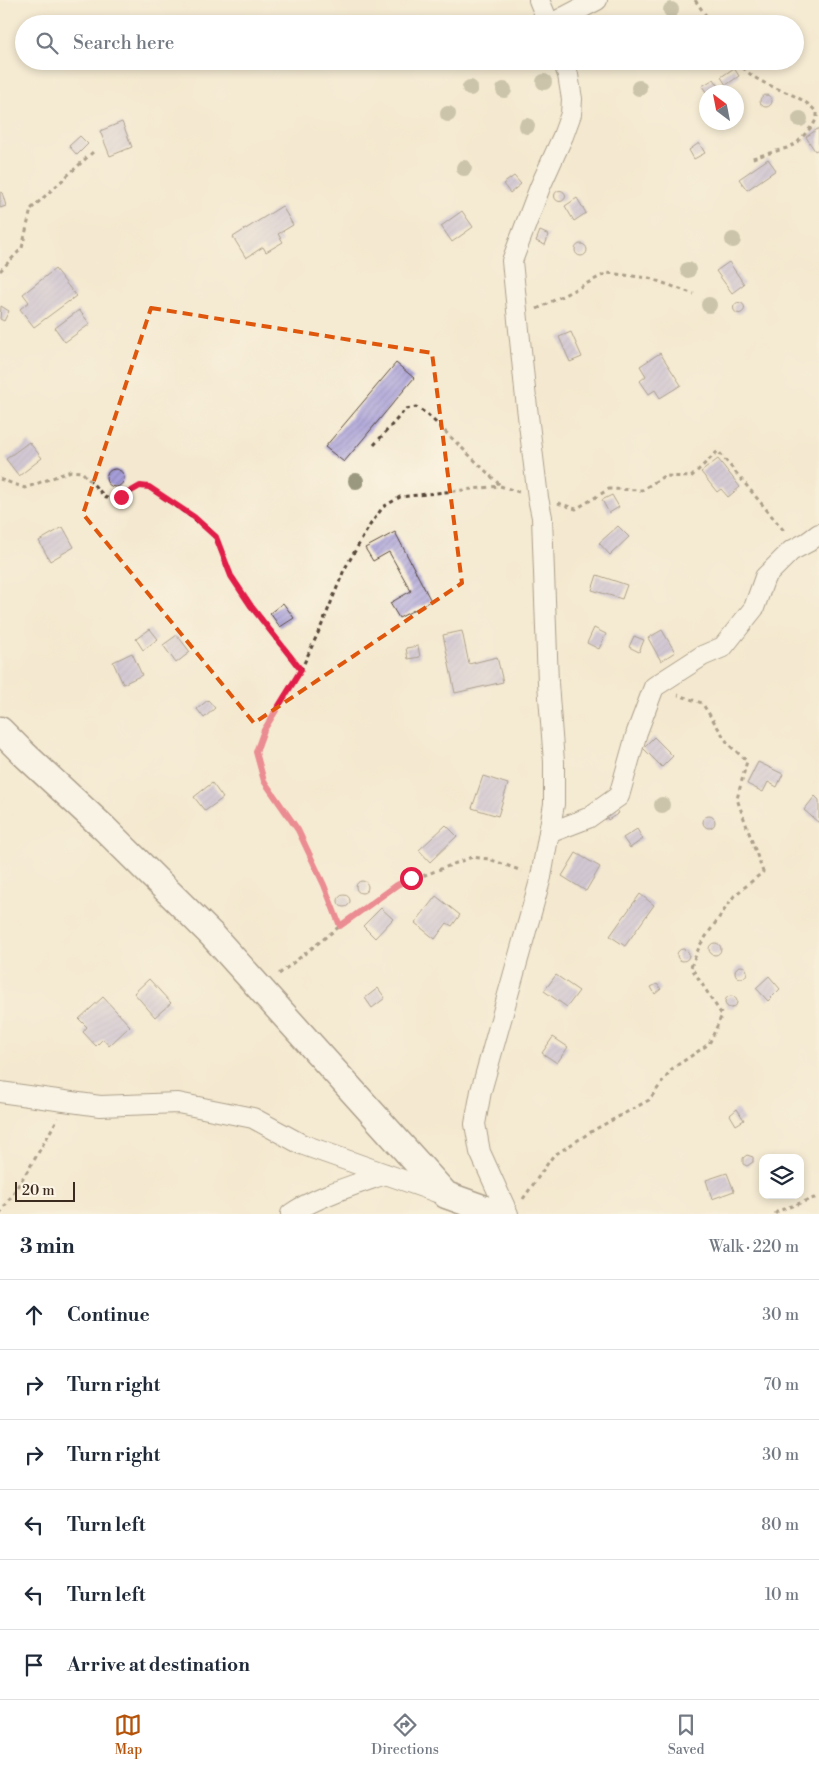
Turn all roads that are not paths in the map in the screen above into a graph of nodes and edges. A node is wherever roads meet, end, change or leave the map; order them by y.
1 (539, 0) edge
2 (597, 0) edge
3 (546, 15) edge
4 (568, 15) edge
5 (566, 70) edge
6 (814, 538) edge
7 (0, 730) edge
8 (549, 833) junction
9 (0, 1092) edge
10 (385, 1174) junction
11 (446, 1195) junction
12 (291, 1214) edge
13 (499, 1214) edge
14 (508, 1214) edge

1 - 3 street
2 - 4 street
5 - 8 street
6 - 8 street
7 - 11 street
8 - 14 street
9 - 10 street
10 - 11 street
10 - 12 street
11 - 13 street

